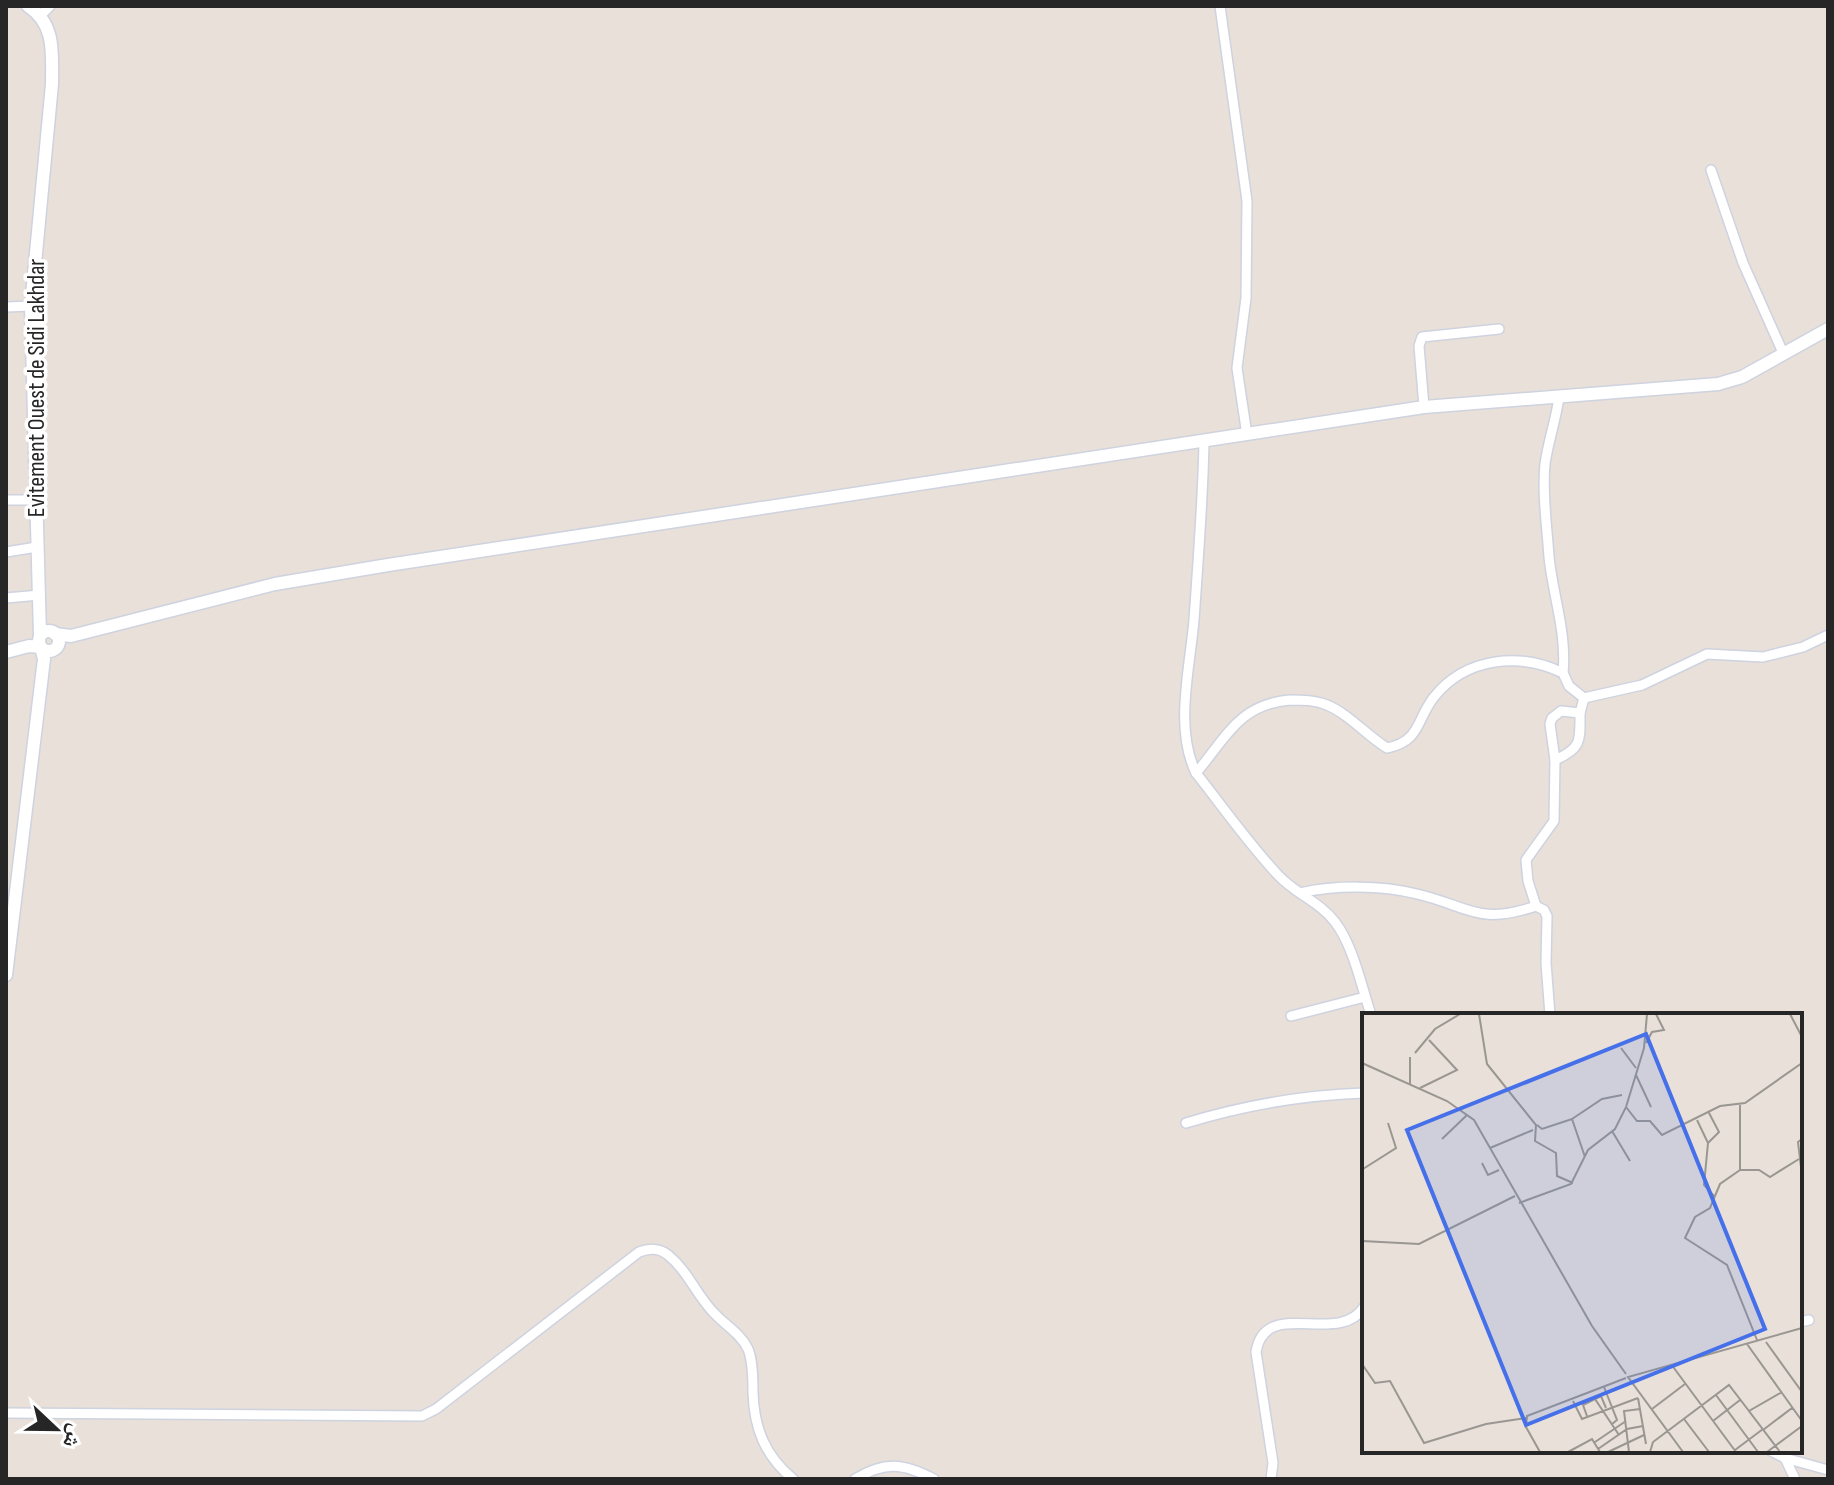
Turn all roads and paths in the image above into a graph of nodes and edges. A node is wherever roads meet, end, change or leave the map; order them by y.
1 (28, 6) edge
2 (50, 6) edge
3 (1220, 6) edge
4 (40, 16) junction
5 (1711, 170) dead end
6 (31, 306) junction
7 (6, 307) edge
8 (1499, 329) dead end
9 (1828, 329) edge
10 (1784, 355) junction
11 (1559, 397) junction
12 (1424, 407) junction
13 (1247, 435) junction
14 (1204, 441) junction
15 (6, 500) edge
16 (36, 500) junction
17 (37, 547) junction
18 (6, 552) edge
19 (40, 595) junction
20 (6, 598) edge
21 (1828, 635) edge
22 (48, 640) junction
23 (6, 652) edge
24 (1563, 673) junction
25 (1584, 698) junction
26 (1580, 713) junction
27 (1555, 760) junction
28 (1196, 773) junction
29 (1300, 893) junction
30 (10, 905) edge
31 (1536, 906) junction
32 (6, 975) edge
33 (1365, 997) junction
34 (1370, 1013) edge
35 (1550, 1013) edge
36 (1291, 1016) dead end
37 (1362, 1093) edge
38 (1186, 1123) dead end
39 (1362, 1310) edge
40 (6, 1413) edge
41 (1775, 1453) edge
42 (1785, 1458) junction
43 (1828, 1470) edge
44 (793, 1479) edge
45 (855, 1479) edge
46 (934, 1479) edge
47 (1271, 1479) edge
48 (1795, 1479) edge

1 - 4 main road
2 - 4 street
3 - 13 street
4 - 6 main road, Evitement Ouest de Sidi Lakhdar
5 - 10 street
6 - 7 street
6 - 16 main road, Evitement Ouest de Sidi Lakhdar
8 - 12 street
9 - 10 main road
10 - 11 main road
11 - 12 main road
11 - 24 street
12 - 13 main road
13 - 14 main road
14 - 22 main road
14 - 28 street
15 - 16 street
16 - 17 main road, Evitement Ouest de Sidi Lakhdar
17 - 18 street
17 - 19 main road, Evitement Ouest de Sidi Lakhdar
19 - 20 street
19 - 22 main road, Evitement Ouest de Sidi Lakhdar
21 - 25 street
22 - 23 main road
22 - 30 main road, Evitement Ouest de Sidi Lakhdar
24 - 25 street
24 - 28 street
25 - 26 street
26 - 27 street
26 - 27 street
27 - 31 street
28 - 29 street
29 - 31 street
29 - 33 street
30 - 32 main road, Evitement Ouest de Sidi Lakhdar
31 - 35 street
33 - 34 street
33 - 36 street
37 - 38 street
39 - 47 street
40 - 44 street
41 - 42 street
42 - 43 street
42 - 48 street
45 - 46 street

